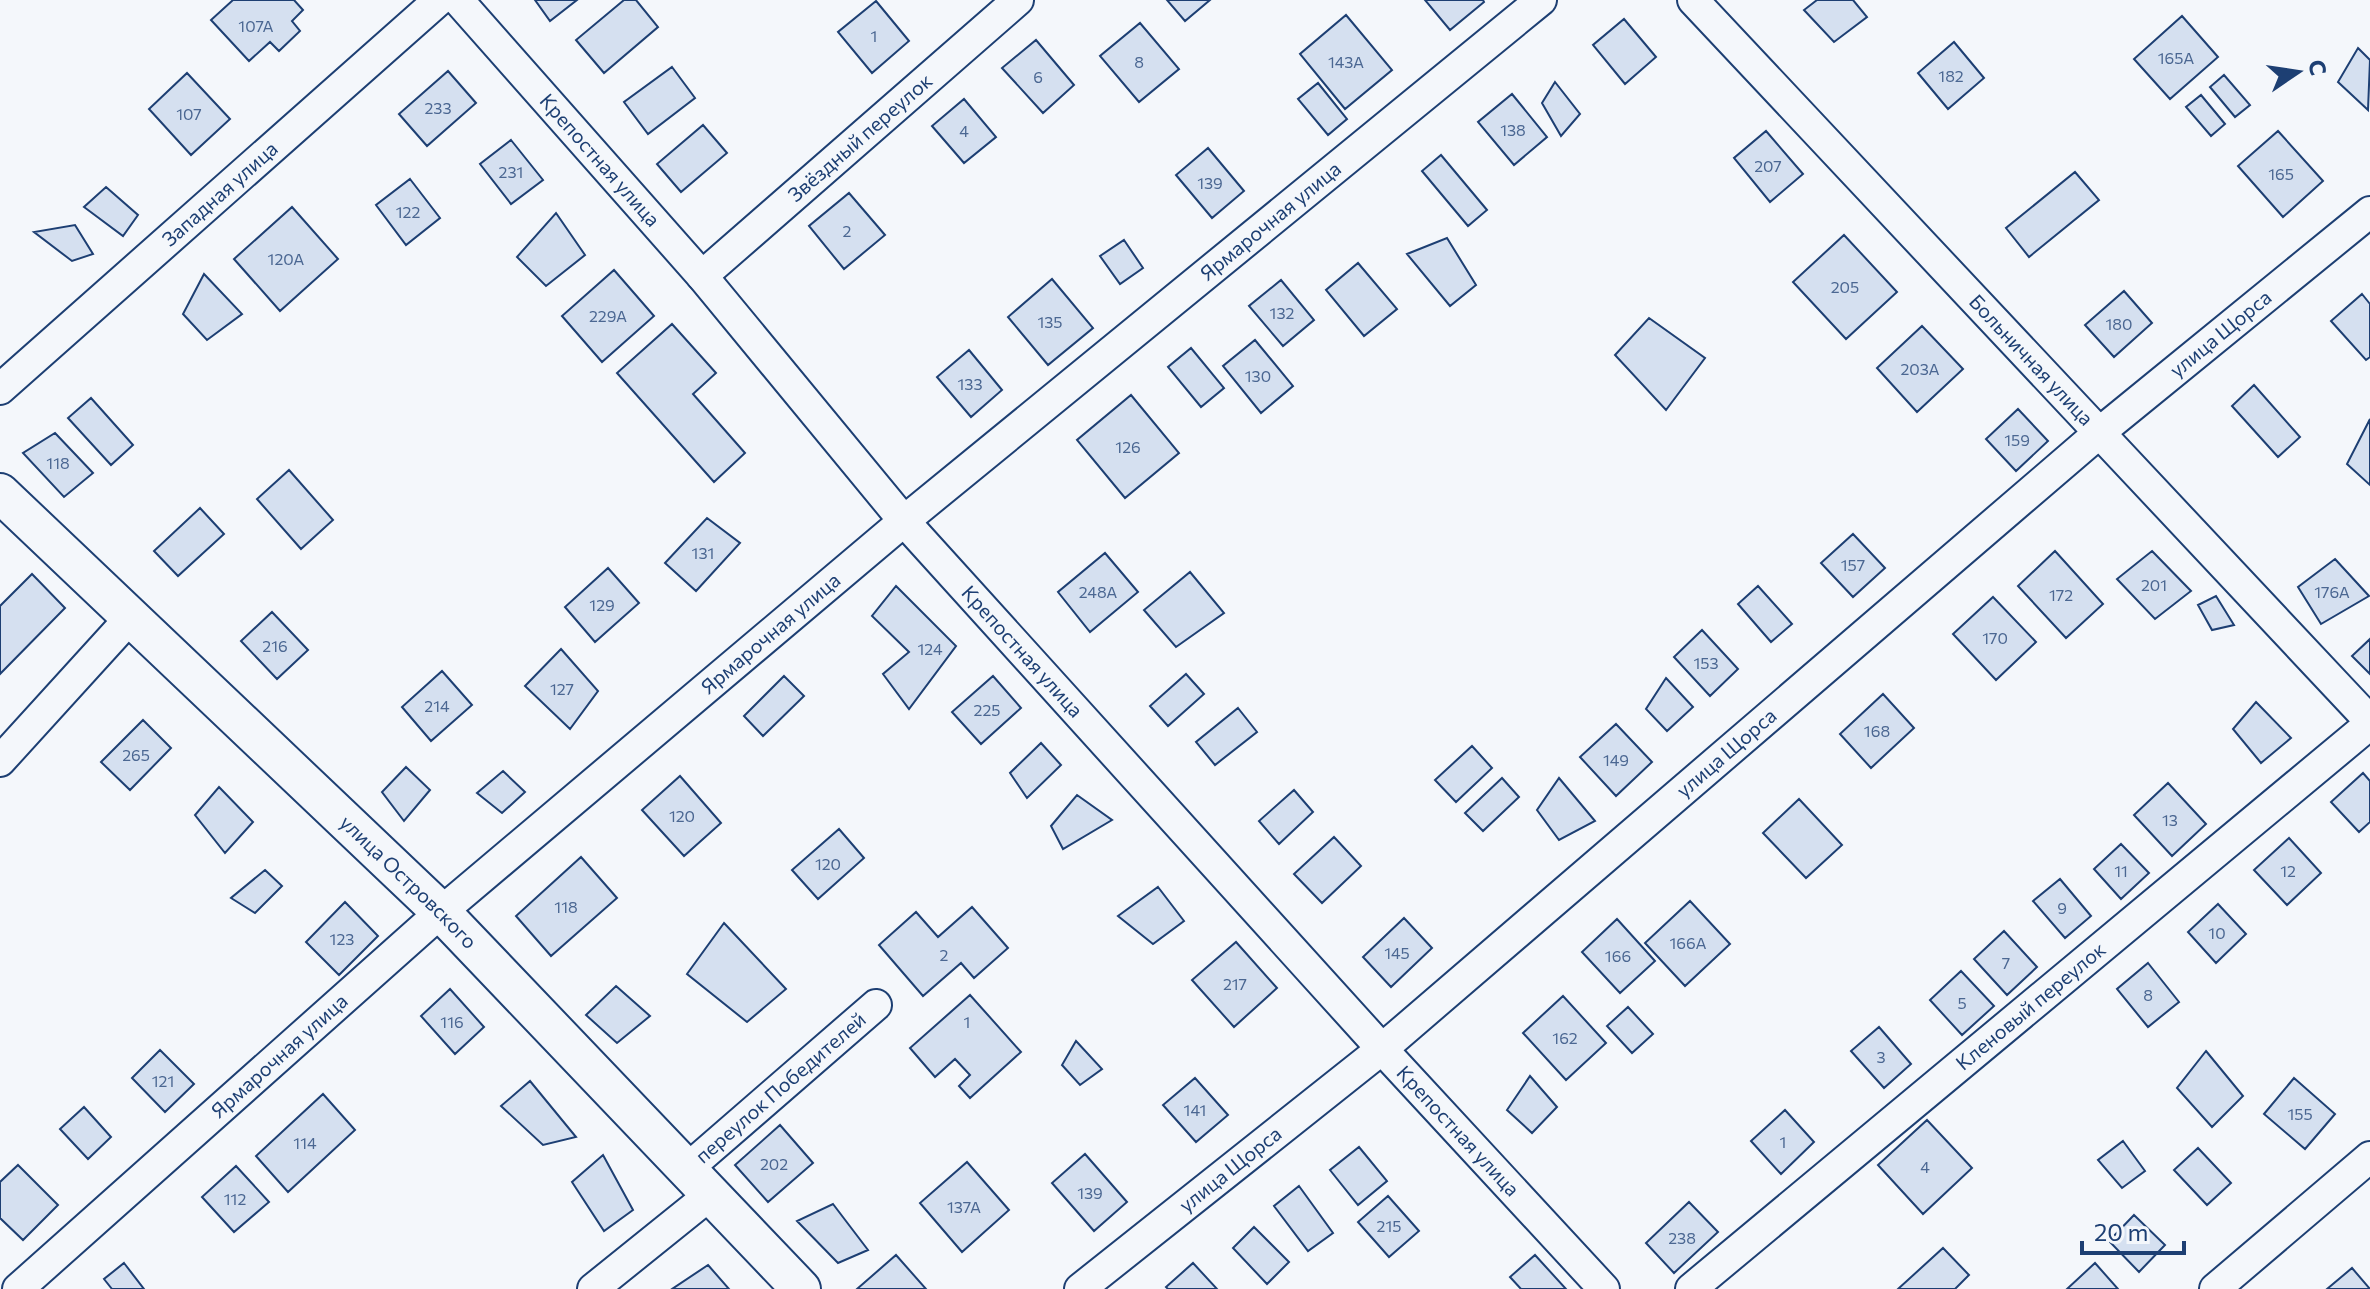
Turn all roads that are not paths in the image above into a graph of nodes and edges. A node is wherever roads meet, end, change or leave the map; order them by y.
1 (439, 0) edge
2 (458, 0) edge
3 (1018, 0) edge
4 (1541, 0) edge
5 (1693, 0) edge
6 (2370, 212) edge
7 (702, 276) junction
8 (0, 389) edge
9 (2099, 433) junction
10 (0, 493) edge
11 (904, 521) junction
12 (131, 617) junction
13 (2370, 723) edge
14 (0, 761) edge
15 (441, 912) junction
16 (876, 1005) dead end
17 (1382, 1049) junction
18 (2370, 1157) edge
19 (699, 1181) junction
20 (18, 1289) edge
21 (593, 1289) edge
22 (801, 1289) edge
23 (1080, 1289) edge
24 (1604, 1289) edge
25 (1691, 1289) edge
26 (2215, 1289) edge

1 - 8 street, Западная улица
2 - 7 street, Крепостная улица
3 - 7 street, Звёздный переулок
4 - 11 street, Ярмарочная улица
5 - 9 street, Больничная улица
6 - 9 street, улица Щорса
7 - 11 street, Крепостная улица
9 - 13 street, Больничная улица
9 - 17 street, улица Щорса
10 - 12 street, улица Островского
11 - 15 street, Ярмарочная улица
11 - 17 street, Крепостная улица
12 - 14 street
12 - 15 street, улица Островского
13 - 25 street, Кленовый переулок
15 - 19 street, улица Островского
15 - 20 street, Ярмарочная улица
16 - 19 street, переулок Победителей
17 - 23 street, улица Щорса
17 - 24 street, Крепостная улица
18 - 26 street
19 - 21 street, переулок Победителей
19 - 22 street, улица Островского

